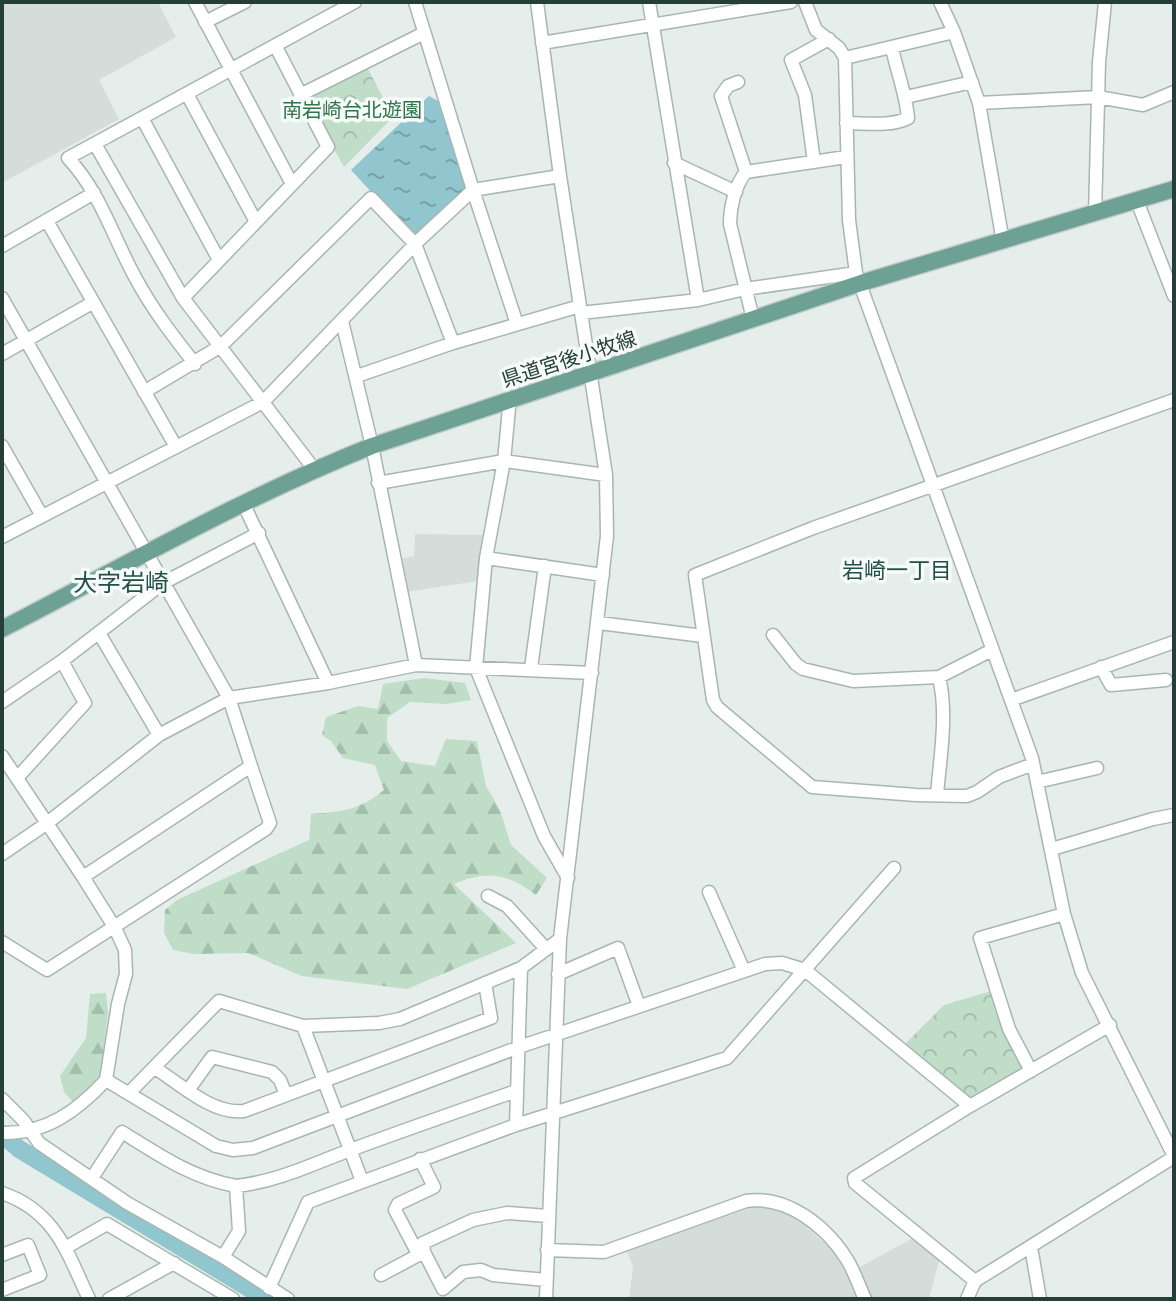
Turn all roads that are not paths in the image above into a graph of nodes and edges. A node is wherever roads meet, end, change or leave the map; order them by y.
1 (195, 2) edge
2 (245, 2) edge
3 (355, 2) edge
4 (415, 2) edge
5 (537, 2) edge
6 (649, 2) edge
7 (791, 2) edge
8 (805, 2) edge
9 (940, 2) edge
10 (1105, 2) edge
11 (205, 22) junction
12 (652, 26) junction
13 (954, 32) junction
14 (424, 33) junction
15 (829, 39) junction
16 (542, 43) junction
17 (276, 47) junction
18 (892, 48) junction
19 (845, 58) junction
20 (232, 70) junction
21 (738, 82) dead end
22 (972, 82) junction
23 (1174, 92) edge
24 (187, 94) junction
25 (300, 95) junction
26 (906, 97) junction
27 (1098, 97) junction
28 (979, 103) junction
29 (142, 118) junction
30 (846, 123) junction
31 (95, 144) junction
32 (846, 157) junction
33 (814, 162) junction
34 (674, 163) junction
35 (746, 172) junction
36 (560, 176) junction
37 (292, 184) junction
38 (1174, 189) edge
39 (473, 190) junction
40 (736, 192) junction
41 (94, 193) junction
42 (1137, 201) junction
43 (1095, 214) junction
44 (47, 221) junction
45 (256, 222) junction
46 (1003, 242) junction
47 (415, 244) junction
48 (2, 246) edge
49 (219, 260) junction
50 (859, 278) junction
51 (745, 289) junction
52 (1174, 296) edge
53 (2, 298) edge
54 (183, 298) junction
55 (698, 300) junction
56 (92, 303) junction
57 (581, 310) junction
58 (753, 319) junction
59 (342, 321) junction
60 (517, 324) junction
61 (26, 340) junction
62 (453, 343) junction
63 (221, 346) junction
64 (2, 354) edge
65 (195, 364) junction
66 (590, 374) junction
67 (357, 376) junction
68 (144, 392) junction
69 (510, 398) junction
70 (1174, 400) edge
71 (263, 402) junction
72 (175, 445) junction
73 (2, 446) edge
74 (372, 446) junction
75 (504, 461) junction
76 (314, 469) junction
77 (606, 475) junction
78 (108, 483) junction
79 (378, 483) junction
80 (933, 487) junction
81 (244, 505) junction
82 (42, 516) junction
83 (259, 533) junction
84 (2, 537) edge
85 (146, 552) junction
86 (486, 558) junction
87 (545, 566) junction
88 (603, 575) junction
89 (163, 583) junction
90 (599, 623) junction
91 (2, 629) edge
92 (99, 633) junction
93 (773, 635) dead end
94 (703, 636) junction
95 (1174, 642) edge
96 (992, 650) junction
97 (62, 661) junction
98 (416, 665) junction
99 (1101, 667) junction
100 (476, 668) junction
101 (531, 668) junction
102 (592, 673) junction
103 (939, 677) junction
104 (1166, 680) dead end
105 (328, 683) junction
106 (229, 698) junction
107 (1011, 700) junction
108 (2, 702) edge
109 (159, 735) junction
110 (2, 756) edge
111 (1033, 764) junction
112 (251, 766) junction
113 (1097, 768) dead end
114 (17, 778) junction
115 (1037, 782) junction
116 (937, 795) junction
117 (1174, 815) edge
118 (46, 824) junction
119 (1052, 849) junction
120 (2, 854) edge
121 (894, 868) dead end
122 (83, 877) junction
123 (568, 878) junction
124 (709, 892) dead end
125 (488, 896) dead end
126 (1064, 914) junction
127 (115, 928) junction
128 (560, 939) junction
129 (2, 942) edge
130 (546, 949) junction
131 (521, 968) junction
132 (805, 970) junction
133 (744, 971) junction
134 (558, 974) junction
135 (485, 983) junction
136 (639, 1006) junction
137 (1110, 1025) junction
138 (303, 1026) junction
139 (556, 1035) junction
140 (519, 1047) junction
141 (155, 1068) junction
142 (1031, 1071) junction
143 (106, 1080) junction
144 (325, 1081) junction
145 (189, 1089) junction
146 (516, 1091) junction
147 (130, 1092) junction
148 (286, 1095) junction
149 (2, 1099) edge
150 (970, 1106) junction
151 (553, 1112) junction
152 (338, 1117) junction
153 (516, 1125) junction
154 (31, 1132) junction
155 (9, 1133) edge
156 (350, 1150) junction
157 (1174, 1156) edge
158 (420, 1159) junction
159 (92, 1178) junction
160 (362, 1181) junction
161 (236, 1186) junction
162 (2, 1193) edge
163 (548, 1216) junction
164 (1031, 1247) junction
165 (65, 1248) junction
166 (547, 1250) junction
167 (424, 1252) junction
168 (2, 1255) edge
169 (223, 1257) junction
170 (174, 1263) junction
171 (381, 1275) dead end
172 (546, 1280) junction
173 (975, 1281) junction
174 (269, 1288) junction
175 (2, 1291) edge
176 (5, 1299) edge
177 (89, 1299) edge
178 (109, 1299) edge
179 (233, 1299) edge
180 (288, 1299) edge
181 (546, 1299) edge
182 (865, 1299) edge
183 (967, 1299) edge
184 (1040, 1299) edge

1 - 11 street
2 - 11 street
3 - 17 street
4 - 14 street
5 - 16 street
6 - 12 street
7 - 12 street
8 - 15 street
9 - 13 street
10 - 27 street
11 - 20 street
12 - 16 street
12 - 34 street
13 - 18 street
13 - 22 street
14 - 25 street
14 - 39 street
15 - 19 street
15 - 33 street
16 - 36 street
17 - 20 street
17 - 25 street
18 - 19 street
18 - 26 street
19 - 30 street
20 - 24 street
20 - 37 street
21 - 35 street
22 - 26 street
22 - 28 street
23 - 27 street
24 - 29 street
24 - 45 street
25 - 37 street
26 - 30 street
27 - 28 street
27 - 43 street
28 - 46 street
29 - 31 street
29 - 49 street
30 - 32 street
31 - 41 street
31 - 54 street
32 - 33 street
32 - 50 street
33 - 35 street
34 - 40 street
34 - 55 street
35 - 40 street
36 - 39 street
36 - 57 street
37 - 45 street
38 - 42 main road, 県道宮後小牧線
39 - 47 street
39 - 60 street
40 - 51 street
41 - 44 street
41 - 65 street
42 - 43 main road, 県道宮後小牧線
42 - 52 street
43 - 46 main road, 県道宮後小牧線
44 - 48 street
44 - 56 street
45 - 49 street
46 - 50 main road, 県道宮後小牧線
47 - 59 street
47 - 62 street
47 - 63 street
49 - 54 street
50 - 51 street
50 - 58 main road, 県道宮後小牧線
50 - 80 street
51 - 55 street
51 - 58 street
53 - 61 street
54 - 63 street
55 - 57 street
56 - 61 street
56 - 68 street
57 - 60 street
57 - 66 street
58 - 66 main road, 県道宮後小牧線
59 - 67 street
59 - 71 street
60 - 62 street
61 - 64 street
61 - 78 street
62 - 67 street
63 - 65 street
63 - 71 street
65 - 68 street
66 - 69 main road, 県道宮後小牧線
66 - 77 street
67 - 74 street
68 - 72 street
69 - 74 main road, 県道宮後小牧線
69 - 75 street
70 - 80 street
71 - 72 street
71 - 76 street
72 - 78 street
73 - 82 street
74 - 76 main road, 県道宮後小牧線
74 - 79 street
75 - 77 street
75 - 79 street
75 - 86 street
76 - 81 main road, 県道宮後小牧線
77 - 88 street
78 - 82 street
78 - 85 street
79 - 98 street
80 - 94 street
80 - 96 street
81 - 83 street
81 - 85 main road, 県道宮後小牧線
82 - 84 street
83 - 89 street
83 - 105 street
85 - 89 street
85 - 91 main road, 県道宮後小牧線
86 - 87 street
86 - 100 street
87 - 88 street
87 - 101 street
88 - 90 street
89 - 92 street
89 - 106 street
90 - 94 street
90 - 102 street
92 - 97 street
92 - 109 street
93 - 103 street
94 - 116 street
95 - 99 street
96 - 103 street
96 - 107 street
97 - 108 street
97 - 114 street
98 - 100 street
98 - 105 street
99 - 104 street
99 - 107 street
100 - 101 street
100 - 123 street
101 - 102 street
102 - 123 street
103 - 116 street
105 - 106 street
106 - 109 street
106 - 112 street
107 - 111 street
109 - 118 street
110 - 114 street
111 - 115 street
111 - 116 street
112 - 122 street
112 - 127 street
113 - 115 street
114 - 118 street
115 - 119 street
117 - 119 street
118 - 120 street
118 - 122 street
119 - 126 street
121 - 132 street
122 - 127 street
123 - 128 street
124 - 133 street
125 - 130 street
126 - 137 street
126 - 142 street
127 - 129 street
127 - 143 street
128 - 130 street
128 - 134 street
130 - 131 street
131 - 135 street
131 - 140 street
132 - 133 street
132 - 150 street
132 - 151 street
133 - 136 street
134 - 136 street
134 - 139 street
135 - 138 street
135 - 144 street
136 - 139 street
137 - 142 street
137 - 157 street
138 - 141 street
138 - 144 street
139 - 140 street
139 - 151 street
140 - 146 street
140 - 152 street
141 - 145 street
141 - 147 street
142 - 150 street
143 - 147 street
143 - 154 street
144 - 148 street
144 - 152 street
145 - 148 street
145 - 148 street
146 - 153 street
146 - 156 street
147 - 152 street
149 - 154 street
150 - 173 street
151 - 153 street
151 - 163 street
152 - 156 street
153 - 158 street
154 - 155 street
154 - 159 street
156 - 160 street
156 - 161 street
157 - 164 street
158 - 160 street
158 - 167 street
159 - 161 street
159 - 169 street
160 - 174 street
161 - 169 street
162 - 165 street
163 - 166 street
163 - 167 street
164 - 173 street
164 - 184 street
165 - 170 street
165 - 177 street
166 - 172 street
166 - 182 street
167 - 171 street
167 - 172 street
168 - 175 street
169 - 174 street
170 - 178 street
170 - 179 street
172 - 181 street
173 - 183 street
174 - 180 street
175 - 176 street

